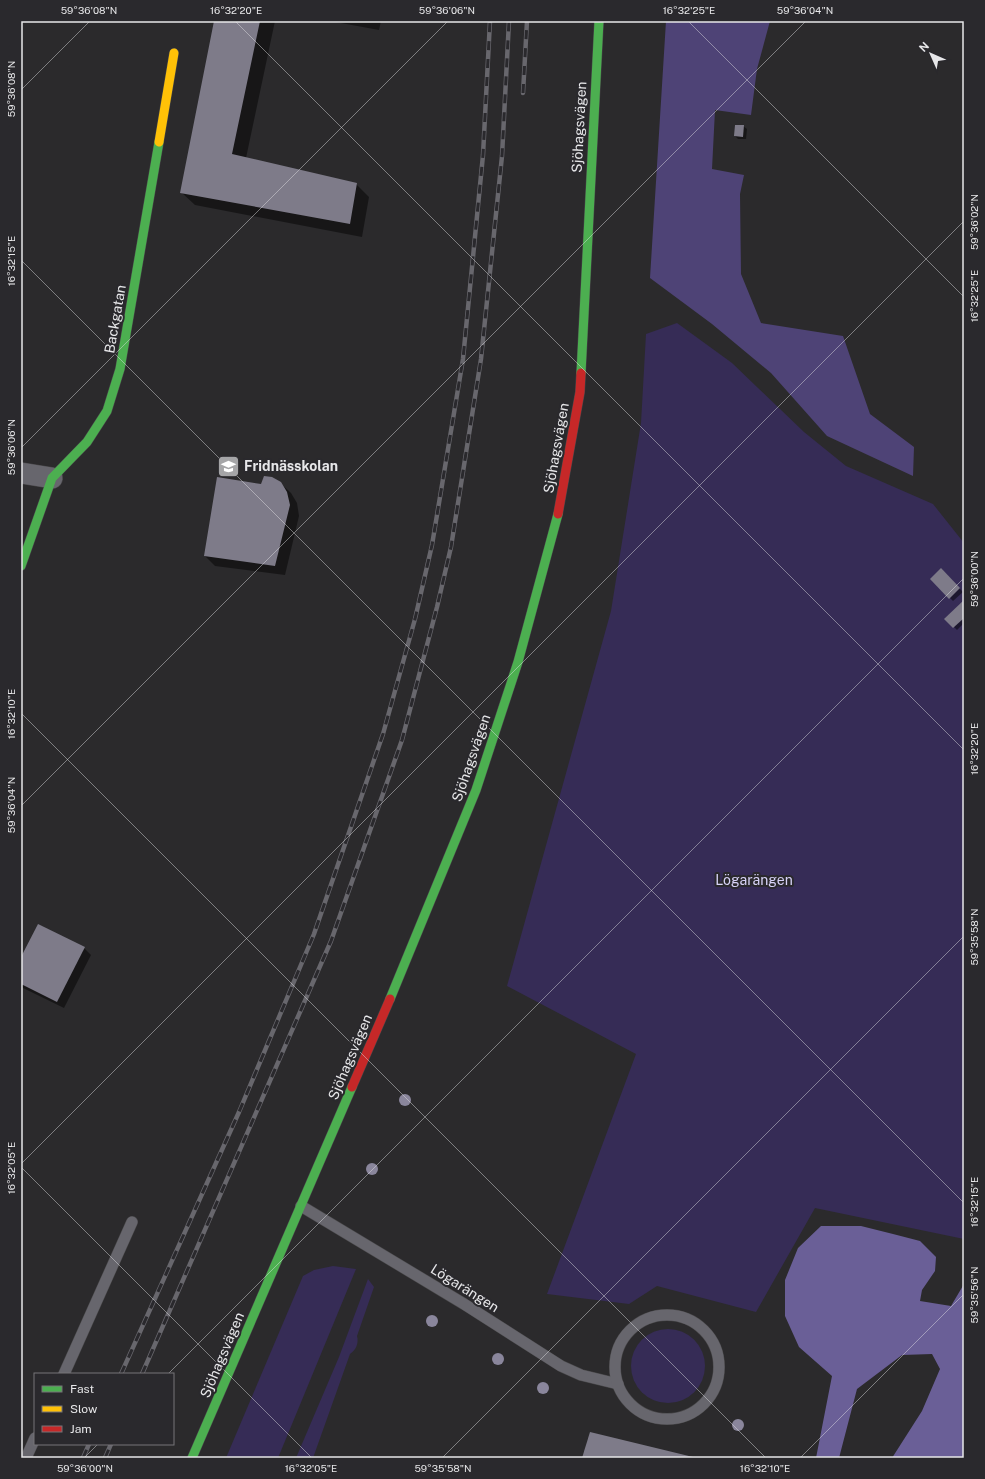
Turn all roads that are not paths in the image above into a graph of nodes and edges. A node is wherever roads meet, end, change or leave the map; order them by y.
1 (599, 21) edge
2 (174, 53) dead end
3 (21, 473) edge
4 (52, 478) junction
5 (21, 566) edge
6 (301, 1206) junction
7 (132, 1222) dead end
8 (64, 1373) edge
9 (618, 1384) junction
10 (34, 1440) edge
11 (26, 1458) edge
12 (192, 1458) edge

1 - 6 main road, Sjöhagsvägen
2 - 4 main road, Backgatan
3 - 4 street
4 - 5 main road, Backgatan
6 - 9 lane, Lögarängen
6 - 12 main road, Sjöhagsvägen
7 - 8 lane
9 - 9 lane
10 - 11 lane

